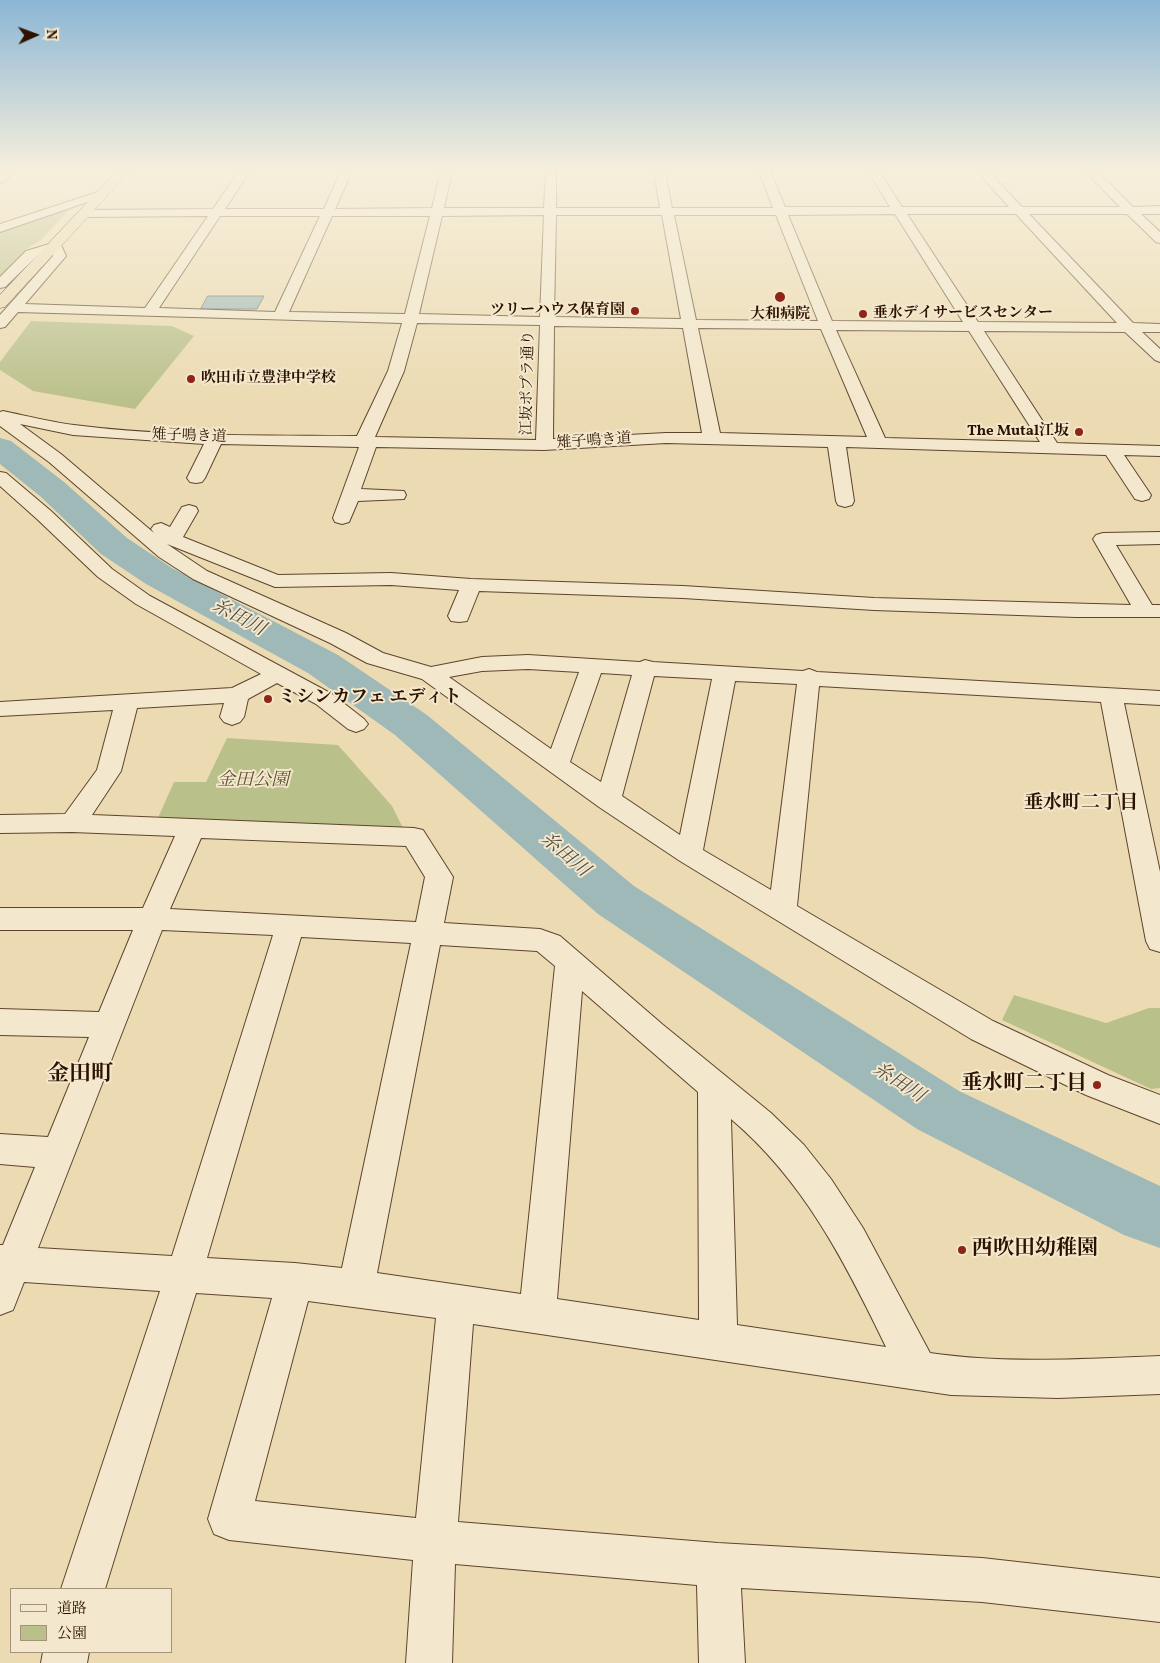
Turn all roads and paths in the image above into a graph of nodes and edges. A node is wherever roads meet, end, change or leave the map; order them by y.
1 (48, 249) edge
2 (53, 249) edge
3 (57, 249) edge
4 (191, 249) edge
5 (311, 249) edge
6 (428, 249) edge
7 (549, 249) edge
8 (674, 249) edge
9 (796, 249) edge
10 (922, 249) edge
11 (1056, 249) edge
12 (0, 284) edge
13 (0, 304) edge
14 (15, 308) junction
15 (148, 312) junction
16 (280, 316) junction
17 (411, 318) junction
18 (546, 321) junction
19 (0, 324) edge
20 (689, 324) junction
21 (827, 326) junction
22 (974, 328) junction
23 (1160, 328) edge
24 (1130, 329) junction
25 (1159, 355) edge
26 (0, 417) edge
27 (215, 438) junction
28 (712, 438) junction
29 (836, 441) junction
30 (366, 442) junction
31 (878, 442) junction
32 (544, 445) junction
33 (1052, 448) junction
34 (1112, 450) junction
35 (1160, 451) edge
36 (55, 458) junction
37 (403, 476) dead end
38 (0, 477) edge
39 (196, 478) dead end
40 (351, 495) junction
41 (1142, 495) dead end
42 (846, 500) dead end
43 (189, 511) dead end
44 (342, 518) dead end
45 (1160, 538) edge
46 (172, 539) junction
47 (471, 585) junction
48 (313, 596) junction
49 (1153, 611) edge
50 (459, 616) dead end
51 (321, 631) junction
52 (593, 665) junction
53 (644, 667) junction
54 (725, 672) junction
55 (277, 674) junction
56 (430, 674) junction
57 (809, 676) junction
58 (1111, 694) junction
59 (237, 695) junction
60 (1160, 698) edge
61 (127, 702) junction
62 (0, 709) edge
63 (232, 717) dead end
64 (356, 724) dead end
65 (557, 765) junction
66 (608, 801) junction
67 (72, 823) junction
68 (0, 824) edge
69 (192, 828) junction
70 (689, 854) junction
71 (1154, 887) edge
72 (783, 910) junction
73 (0, 919) edge
74 (152, 919) junction
75 (290, 924) junction
76 (428, 933) junction
77 (1160, 941) edge
78 (570, 962) junction
79 (0, 1022) edge
80 (110, 1025) junction
81 (714, 1086) junction
82 (1160, 1110) edge
83 (0, 1149) edge
84 (59, 1153) junction
85 (7, 1263) edge
86 (184, 1274) junction
87 (295, 1281) junction
88 (356, 1288) junction
89 (0, 1297) edge
90 (456, 1303) junction
91 (537, 1315) junction
92 (718, 1342) junction
93 (918, 1371) junction
94 (1160, 1375) edge
95 (436, 1541) junction
96 (718, 1565) junction
97 (83, 1588) edge
98 (1160, 1600) edge
99 (429, 1663) edge
100 (722, 1663) edge

1 - 12 street
2 - 13 highway
3 - 14 street
4 - 15 street
5 - 16 street
6 - 17 street
7 - 18 street, 江坂ポプラ通り
8 - 20 street
9 - 21 street
10 - 22 street
11 - 24 street
14 - 15 street
14 - 19 street
15 - 16 street
16 - 17 street
17 - 18 street
17 - 30 street
18 - 20 street
18 - 32 street, 江坂ポプラ通り
20 - 21 street
20 - 28 street
21 - 22 street
21 - 31 street
22 - 24 street
22 - 33 street
23 - 24 street
24 - 25 street
26 - 27 street, 雉子鳴き道
26 - 36 street
27 - 30 street, 雉子鳴き道
27 - 39 street
28 - 29 street, 雉子鳴き道
28 - 32 street, 雉子鳴き道
29 - 31 street, 雉子鳴き道
29 - 42 street
30 - 32 street, 雉子鳴き道
30 - 40 street
31 - 33 street, 雉子鳴き道
33 - 34 street, 雉子鳴き道
34 - 35 street, 雉子鳴き道
34 - 41 street
36 - 46 street
36 - 51 street
37 - 40 street
38 - 55 street
40 - 44 street
43 - 46 street
45 - 49 street
46 - 48 street
47 - 48 street
47 - 49 street
47 - 50 street
48 - 51 street
51 - 56 street
52 - 53 street
52 - 56 street
52 - 65 street
53 - 54 street
53 - 66 street
54 - 57 street
54 - 70 street
55 - 59 street
55 - 64 street
56 - 65 street
57 - 58 street
57 - 72 street
58 - 60 street
58 - 71 street
59 - 61 street
59 - 63 street
61 - 62 street
61 - 67 street
65 - 66 street
66 - 70 street
67 - 68 street
67 - 69 street
69 - 74 street
69 - 76 street
70 - 72 street
71 - 77 street
72 - 82 street
73 - 74 street
74 - 75 street
74 - 80 street
75 - 76 street
75 - 86 street
76 - 78 street
76 - 88 street
78 - 81 street
78 - 91 street
79 - 80 street
80 - 84 street
81 - 92 street
81 - 93 street
83 - 84 street
84 - 85 street
85 - 86 street
85 - 89 street
86 - 87 street
86 - 97 street
87 - 88 street
87 - 95 street
88 - 90 street
90 - 91 street
90 - 95 street
91 - 92 street
92 - 93 street
93 - 94 street
95 - 96 street
95 - 99 street
96 - 98 street
96 - 100 street

